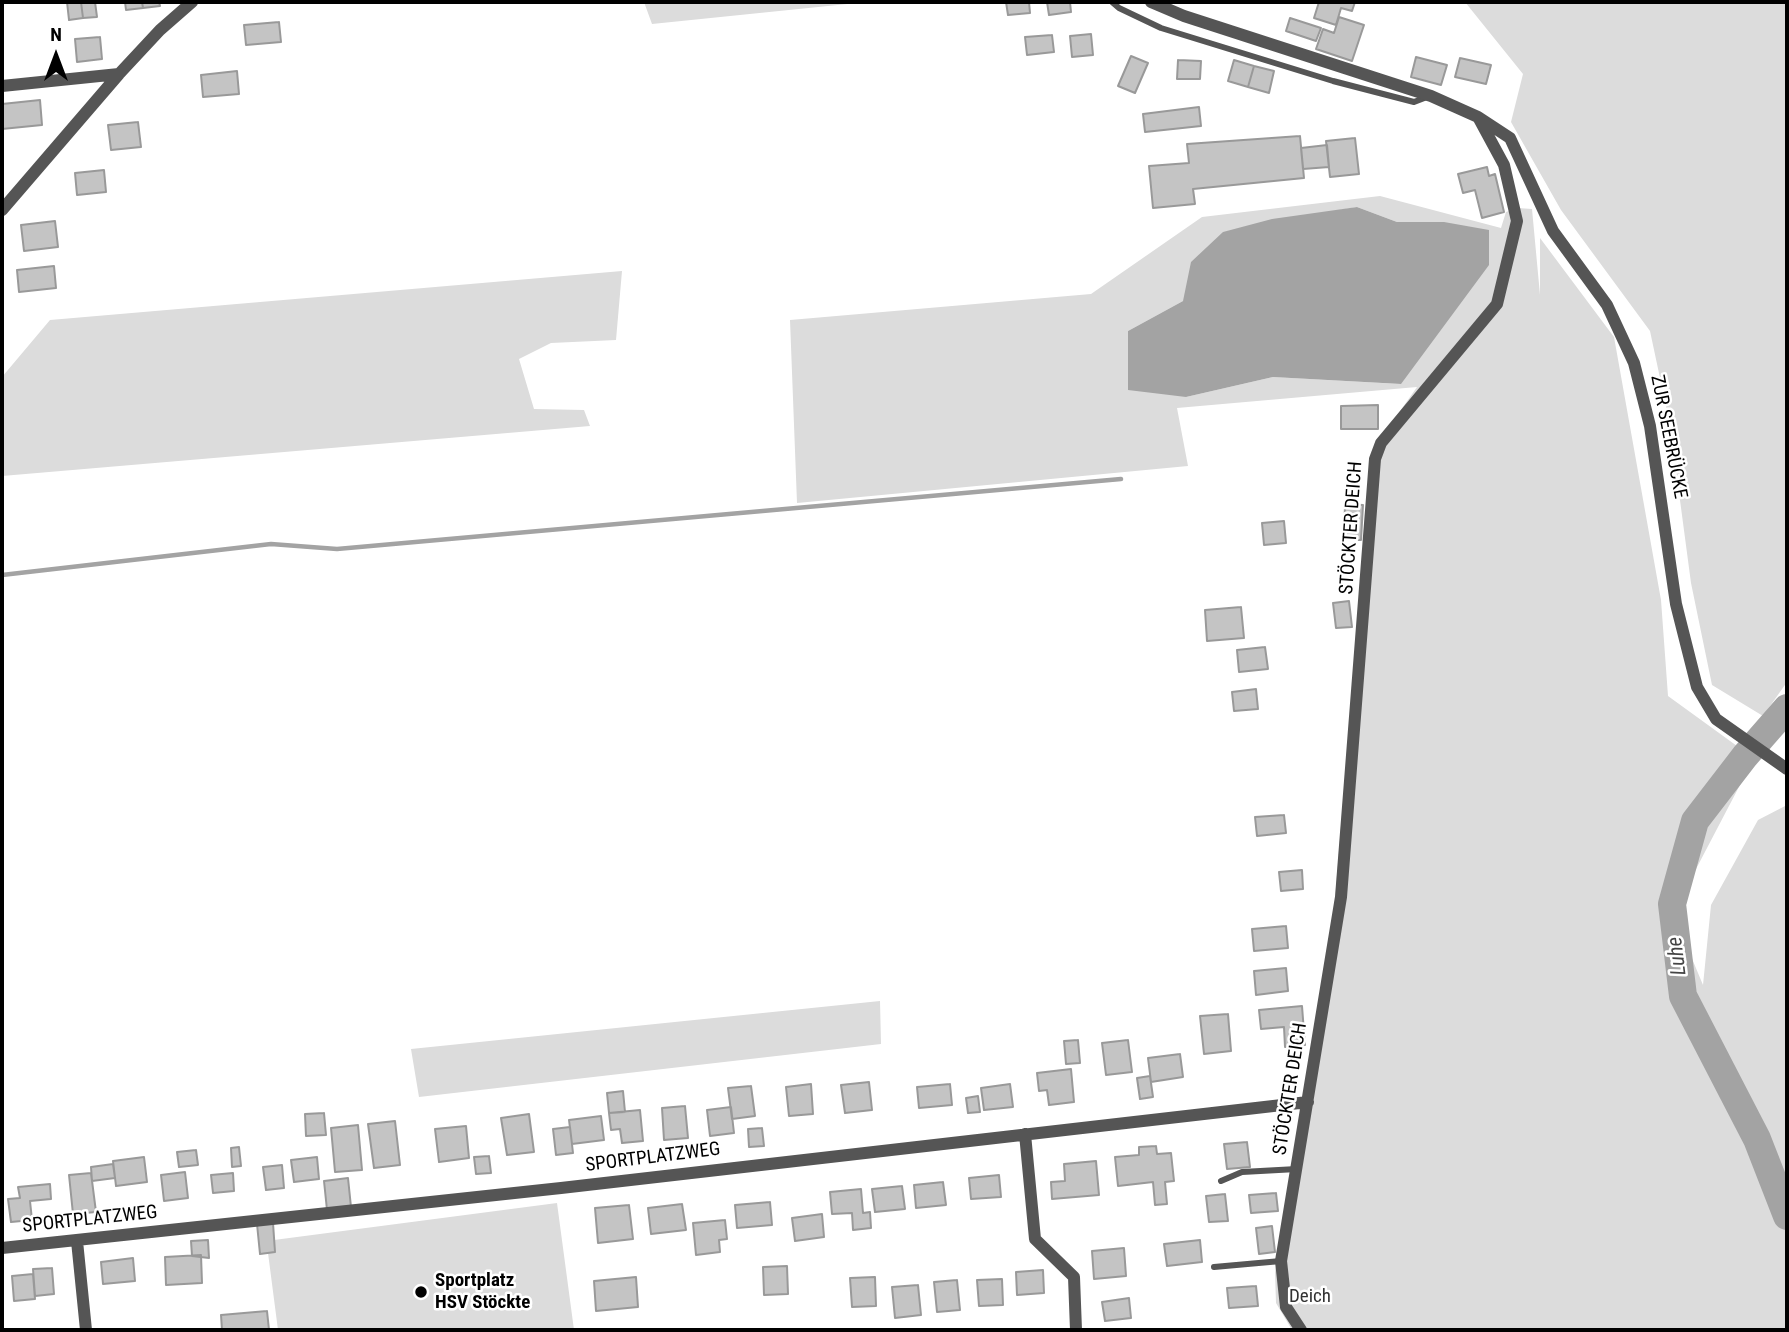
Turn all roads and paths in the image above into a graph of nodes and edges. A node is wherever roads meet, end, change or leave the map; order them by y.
1 (192, 2) edge
2 (1112, 2) edge
3 (1151, 2) edge
4 (119, 74) junction
5 (2, 86) edge
6 (1431, 96) junction
7 (1478, 117) junction
8 (2, 210) edge
9 (1787, 769) edge
10 (1308, 1102) junction
11 (1025, 1134) junction
12 (1297, 1169) junction
13 (1221, 1181) dead end
14 (77, 1241) junction
15 (2, 1248) edge
16 (1281, 1261) junction
17 (1214, 1268) dead end
18 (86, 1330) edge
19 (1076, 1330) edge
20 (1301, 1330) edge

1 - 4 street
2 - 6 lane
3 - 6 street
4 - 5 street
4 - 8 street
6 - 7 street
7 - 9 street, ZUR SEEBRÜCKE
7 - 10 street, STÖCKTER DEICH
10 - 11 street, SPORTPLATZWEG
10 - 12 street, STÖCKTER DEICH
11 - 14 street, SPORTPLATZWEG
11 - 19 street
12 - 13 lane
12 - 16 street, STÖCKTER DEICH
14 - 15 street, SPORTPLATZWEG
14 - 18 street
16 - 17 lane
16 - 20 street, STÖCKTER DEICH

